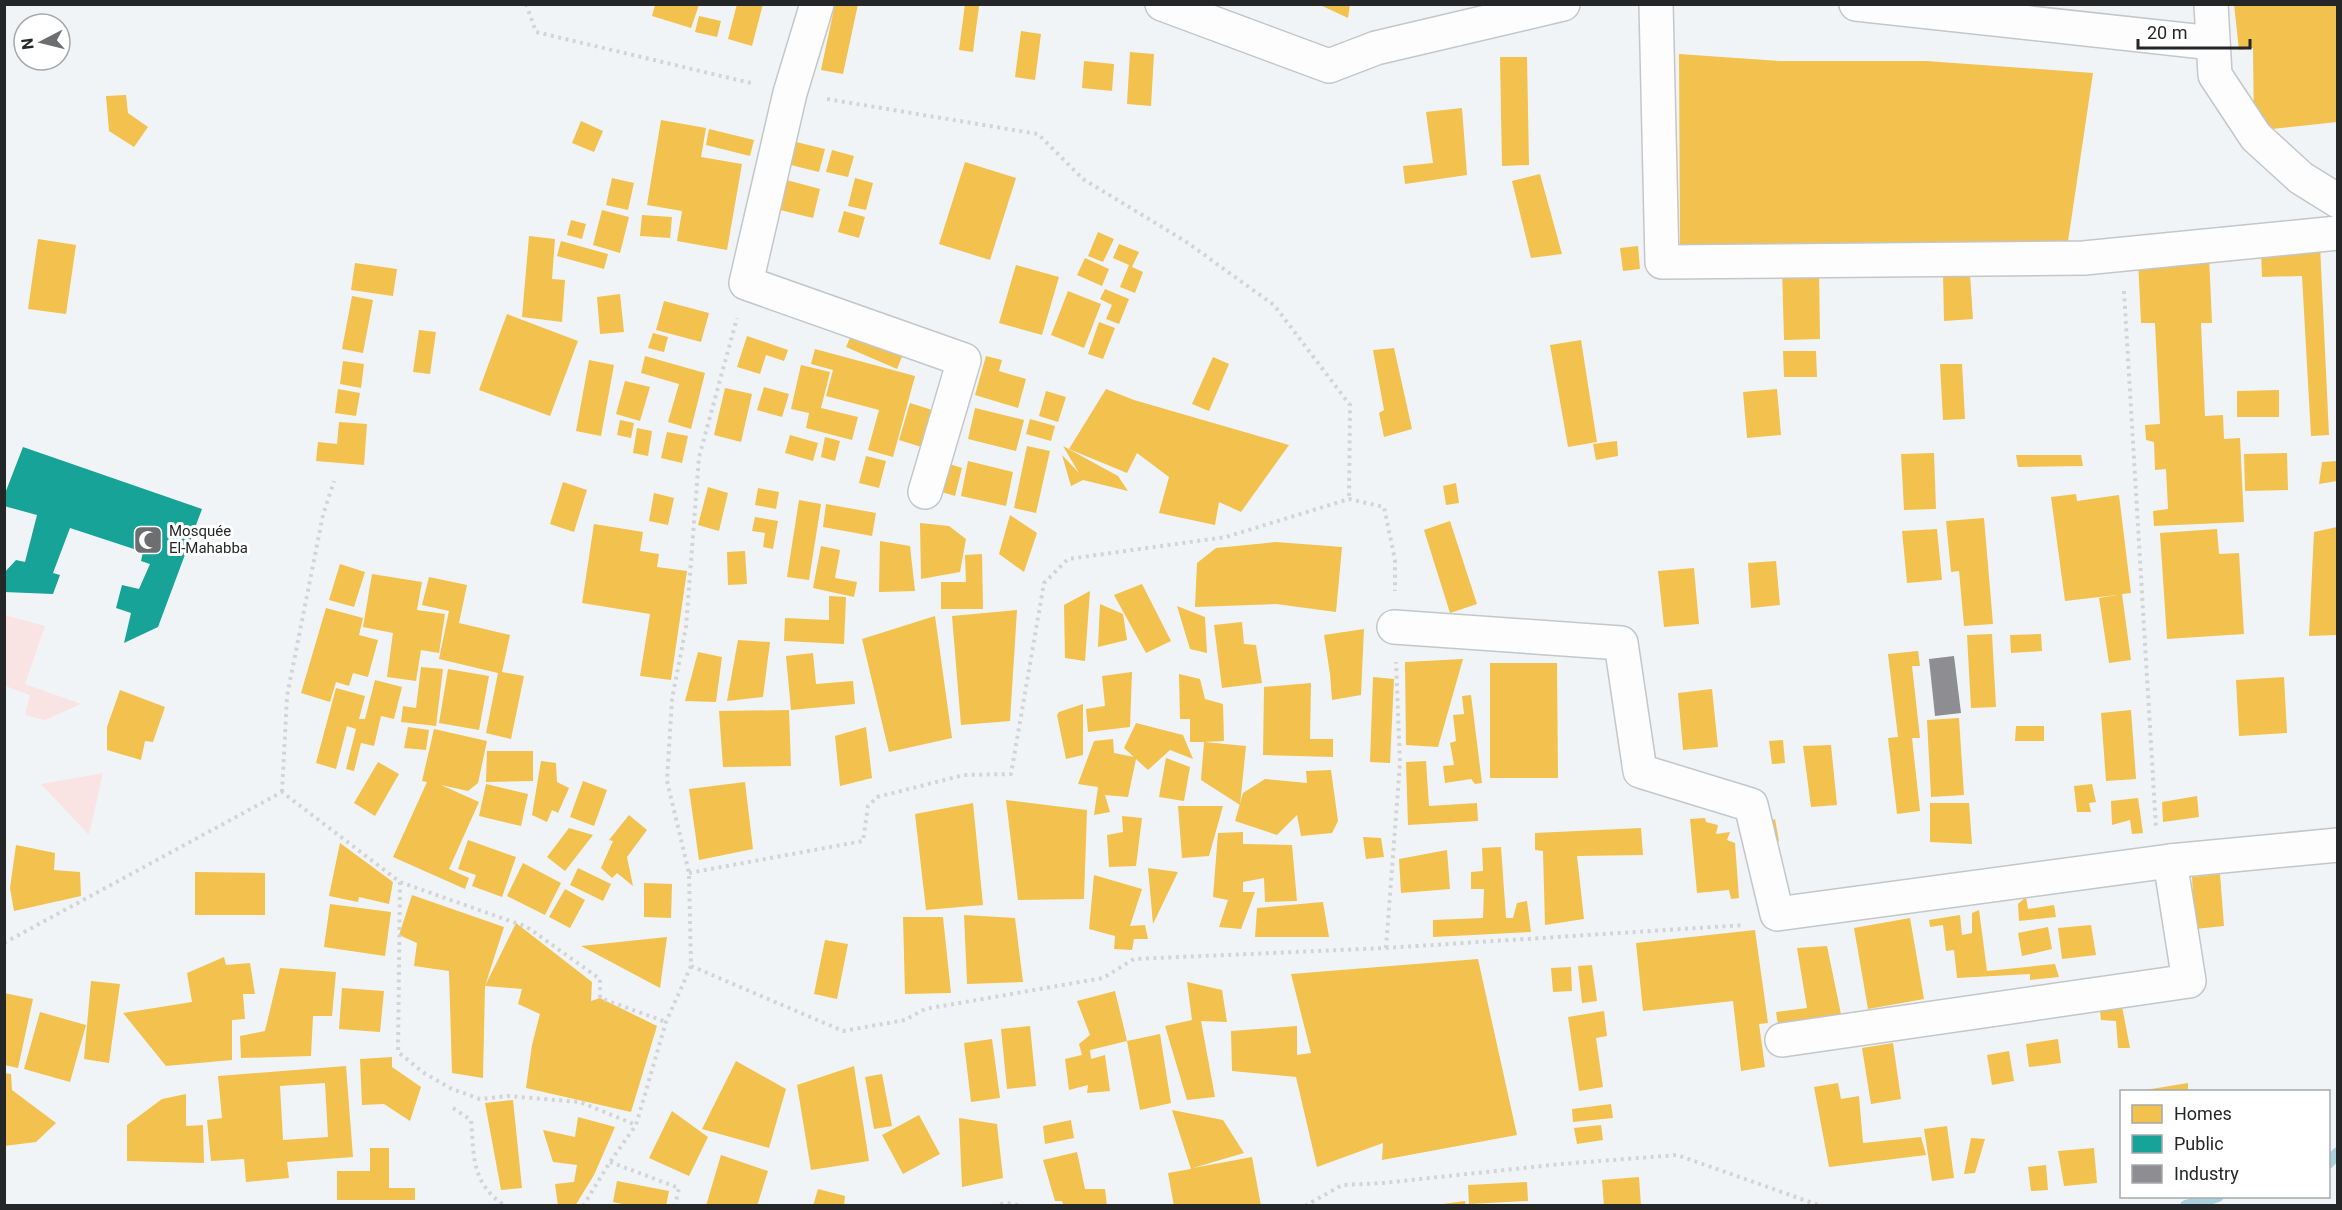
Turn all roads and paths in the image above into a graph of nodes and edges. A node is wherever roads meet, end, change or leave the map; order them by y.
1 (526, 4) edge
2 (817, 4) edge
3 (1162, 4) edge
4 (1563, 4) edge
5 (1656, 4) edge
6 (1856, 4) edge
7 (2211, 4) edge
8 (2213, 43) junction
9 (790, 93) junction
10 (2337, 201) edge
11 (2337, 233) edge
12 (2122, 254) junction
13 (746, 283) junction
14 (334, 482) dead end
15 (924, 492) dead end
16 (1349, 499) junction
17 (1394, 627) junction
18 (282, 792) junction
19 (2337, 845) edge
20 (2164, 862) junction
21 (689, 873) junction
22 (400, 882) junction
23 (1777, 914) junction
24 (4, 943) edge
25 (1386, 948) junction
26 (691, 966) junction
27 (666, 1022) junction
28 (1782, 1040) dead end
29 (453, 1108) dead end
30 (636, 1125) junction
31 (610, 1162) junction
32 (504, 1206) edge
33 (583, 1206) edge
34 (675, 1206) edge
35 (993, 1206) edge
36 (1023, 1206) edge
37 (1305, 1206) edge
38 (1821, 1206) edge

1 - 9 path
2 - 9 street
3 - 4 street
5 - 12 street
6 - 8 street
7 - 8 street
8 - 10 street
9 - 13 street
9 - 16 path
11 - 12 street
12 - 20 path
13 - 15 street
13 - 21 path
14 - 18 path
16 - 17 path
16 - 21 path
17 - 23 street
17 - 25 path
18 - 22 path
18 - 24 path
19 - 20 street
20 - 23 street
20 - 28 street
21 - 26 path
22 - 27 path
22 - 30 path
23 - 25 path
25 - 26 path
26 - 27 path
27 - 30 path
29 - 32 path
30 - 31 path
31 - 33 path
31 - 34 path
35 - 36 path
37 - 38 path

